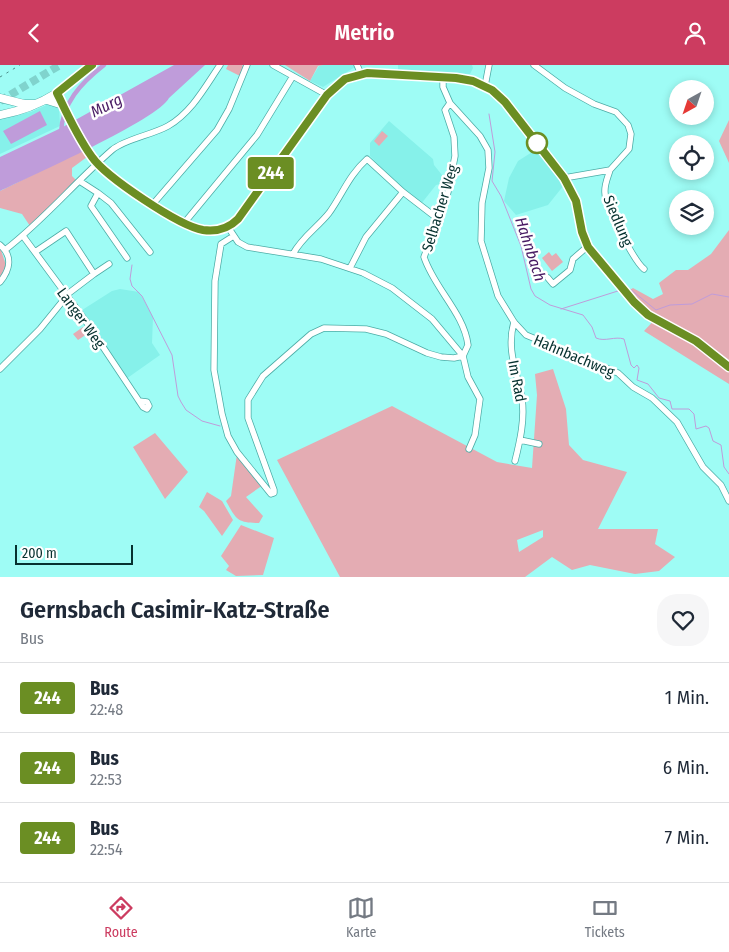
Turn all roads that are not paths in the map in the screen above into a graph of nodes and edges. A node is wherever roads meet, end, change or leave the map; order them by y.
1 (92, 65) edge
2 (220, 65) edge
3 (247, 65) edge
4 (273, 65) edge
5 (358, 65) edge
6 (489, 65) edge
7 (534, 65) edge
8 (360, 74) junction
9 (293, 76) junction
10 (443, 77) junction
11 (485, 86) junction
12 (327, 95) junction
13 (52, 96) junction
14 (0, 99) edge
15 (12, 101) junction
16 (450, 103) junction
17 (63, 105) junction
18 (0, 110) edge
19 (12, 113) junction
20 (0, 115) edge
21 (98, 164) junction
22 (610, 170) junction
23 (564, 178) junction
24 (81, 181) junction
25 (403, 192) junction
26 (98, 193) junction
27 (153, 204) junction
28 (438, 219) junction
29 (185, 222) junction
30 (228, 227) junction
31 (23, 236) junction
32 (232, 237) junction
33 (0, 245) edge
34 (588, 247) junction
35 (5, 250) junction
36 (35, 252) junction
37 (150, 252) dead end
38 (293, 254) junction
39 (127, 258) dead end
40 (109, 264) dead end
41 (350, 268) junction
42 (644, 269) dead end
43 (94, 273) junction
44 (548, 278) dead end
45 (0, 282) edge
46 (66, 297) junction
47 (514, 322) junction
48 (463, 356) junction
49 (729, 367) edge
50 (0, 369) edge
51 (139, 401) dead end
52 (520, 440) junction
53 (538, 444) dead end
54 (469, 449) dead end
55 (515, 461) dead end
56 (729, 501) edge

1 - 13 street
2 - 21 street
3 - 27 street
4 - 9 street
5 - 8 street
6 - 11 street
7 - 22 street
8 - 10 street
8 - 12 street
9 - 12 street
9 - 29 street
10 - 11 street
10 - 16 street, Hahnbachweg
11 - 23 street
12 - 30 street
13 - 15 main road
13 - 17 main road
13 - 17 street
13 - 19 main road
14 - 15 main road
14 - 18 main road
15 - 19 main road
16 - 28 street, Selbacher Weg
16 - 47 street, Hahnbachweg
17 - 21 street
19 - 20 main road
21 - 24 street
21 - 27 street
22 - 23 street
22 - 42 street, Siedlung
23 - 34 street
24 - 26 street
24 - 31 street
25 - 28 street
25 - 38 street
25 - 41 street
26 - 37 street
26 - 39 street
27 - 29 street
28 - 48 street, Selbacher Weg
29 - 30 street
30 - 32 street
31 - 35 street
31 - 36 street, Langer Weg
32 - 38 street
32 - 48 street
33 - 35 street
34 - 44 street
34 - 49 street
35 - 45 street
36 - 43 street
36 - 46 street, Langer Weg
38 - 41 street
40 - 43 street
41 - 48 street
43 - 46 street
46 - 50 street
46 - 51 street, Langer Weg
47 - 52 street, Im Rad
47 - 56 street, Hahnbachweg
48 - 54 street, Selbacher Weg
52 - 53 street
52 - 55 street, Im Rad

